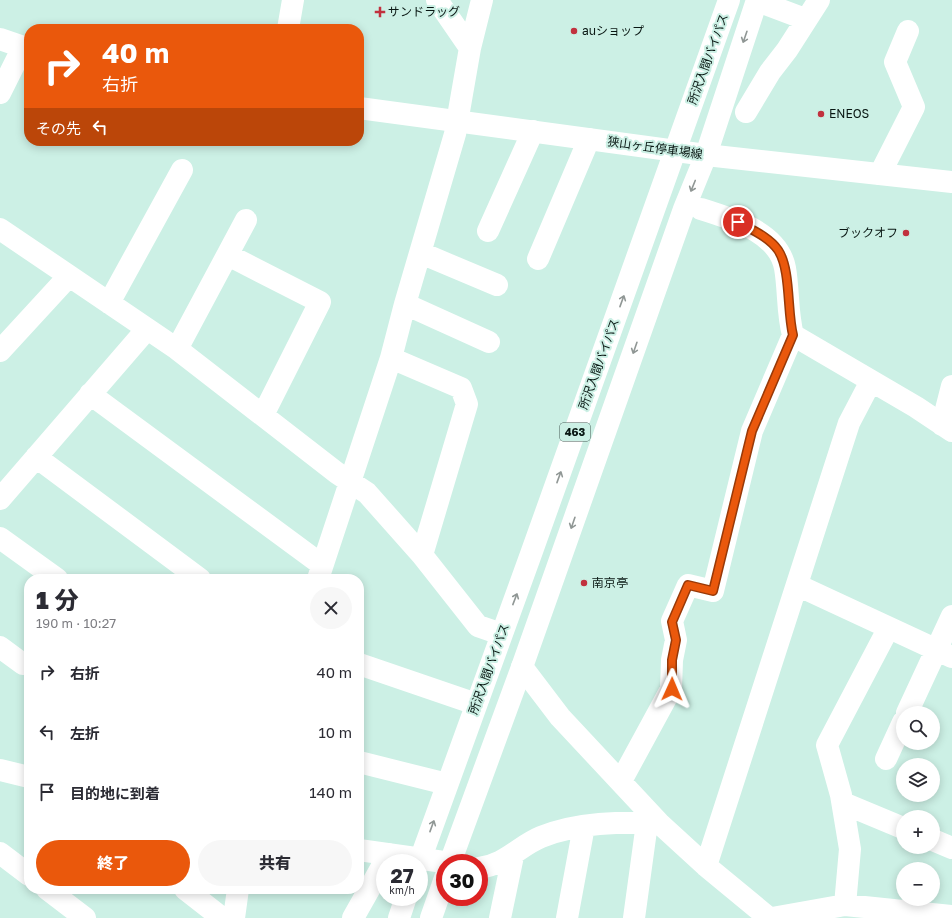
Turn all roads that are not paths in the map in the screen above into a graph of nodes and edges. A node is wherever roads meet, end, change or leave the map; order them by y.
1 (294, 0) edge
2 (436, 0) edge
3 (482, 0) edge
4 (729, 0) edge
5 (819, 0) edge
6 (757, 1) edge
7 (805, 19) junction
8 (289, 24) edge
9 (908, 31) dead end
10 (0, 40) edge
11 (24, 47) edge
12 (470, 48) junction
13 (24, 51) edge
14 (0, 93) edge
15 (364, 109) edge
16 (746, 112) dead end
17 (458, 121) junction
18 (533, 131) junction
19 (589, 139) junction
20 (675, 151) junction
21 (706, 155) junction
22 (182, 170) dead end
23 (880, 174) junction
24 (952, 182) edge
25 (701, 208) dead end
26 (246, 220) dead end
27 (0, 229) edge
28 (488, 231) dead end
29 (421, 253) junction
30 (228, 255) junction
31 (538, 259) dead end
32 (69, 276) junction
33 (497, 285) dead end
34 (109, 303) junction
35 (404, 304) junction
36 (147, 329) junction
37 (793, 335) junction
38 (489, 342) dead end
39 (177, 349) junction
40 (0, 351) edge
41 (391, 358) junction
42 (871, 381) junction
43 (952, 386) edge
44 (90, 394) junction
45 (263, 415) junction
46 (947, 428) edge
47 (36, 457) junction
48 (350, 481) junction
49 (0, 499) edge
50 (0, 538) edge
51 (422, 554) junction
52 (320, 572) edge
53 (50, 574) edge
54 (193, 574) edge
55 (797, 585) junction
56 (952, 616) edge
57 (888, 628) junction
58 (501, 634) junction
59 (0, 647) edge
60 (944, 654) edge
61 (23, 664) dead end
62 (364, 666) edge
63 (522, 667) junction
64 (476, 704) junction
65 (911, 706) edge
66 (896, 737) edge
67 (886, 759) dead end
68 (364, 763) edge
69 (0, 770) edge
70 (24, 776) edge
71 (621, 781) junction
72 (448, 784) junction
73 (842, 803) junction
74 (653, 823) junction
75 (896, 825) edge
76 (584, 826) junction
77 (940, 843) edge
78 (952, 848) edge
79 (364, 851) edge
80 (0, 853) edge
81 (389, 854) edge
82 (423, 854) edge
83 (453, 854) edge
84 (513, 856) junction
85 (706, 866) junction
86 (488, 867) edge
87 (24, 872) edge
88 (376, 877) edge
89 (54, 894) edge
90 (191, 894) edge
91 (237, 894) edge
92 (436, 904) edge
93 (845, 905) junction
94 (403, 906) edge
95 (952, 916) edge
96 (85, 918) edge
97 (222, 918) edge
98 (234, 918) edge
99 (353, 918) edge
100 (399, 918) edge
101 (431, 918) edge
102 (500, 918) edge
103 (567, 918) edge
104 (634, 918) edge
105 (771, 918) edge

1 - 8 main road
2 - 12 main road
3 - 12 main road
4 - 20 main road, 所沢入間バイパス / 463
5 - 7 main road
6 - 7 main road
6 -> 21 main road, 463
7 - 16 main road
9 - 23 main road
10 - 11 main road
12 - 17 main road
13 - 14 main road
15 - 17 main road, 狭山ヶ丘停車場線
17 - 18 main road, 狭山ヶ丘停車場線
17 - 29 main road
18 - 19 main road, 狭山ヶ丘停車場線
18 - 28 main road
19 - 20 main road, 狭山ヶ丘停車場線
19 - 31 main road
20 - 21 main road, 狭山ヶ丘停車場線
58 -> 20 main road, 所沢入間バイパス / 463
21 - 23 main road, 狭山ヶ丘停車場線
21 -> 63 main road, 463
22 - 34 main road
23 - 24 main road, 狭山ヶ丘停車場線
25 - 37 main road
26 - 30 main road
27 - 32 main road
29 - 33 main road
29 - 35 main road
30 - 39 main road
30 - 45 main road
32 - 34 main road
32 - 40 main road
34 - 36 main road
35 - 38 main road
35 - 41 main road
36 - 39 main road
36 - 44 main road
37 - 42 main road
37 - 71 main road
39 - 45 main road
41 - 48 main road
41 - 51 main road
42 - 46 main road
42 - 55 main road
43 - 46 main road
44 - 47 main road
44 - 52 main road
45 - 48 main road
47 - 49 main road
47 - 54 main road
48 - 51 main road
48 - 52 main road
50 - 53 main road
51 - 58 main road
55 - 57 main road
55 - 85 main road
56 - 60 main road
57 - 60 main road
57 - 73 main road
58 - 64 main road, 所沢入間バイパス / 463
59 - 61 main road
60 - 65 main road
62 - 64 main road
63 - 71 main road
63 - 83 main road, 463
64 - 72 main road, 所沢入間バイパス / 463
66 - 67 main road
68 - 72 main road
69 - 70 main road
71 - 74 main road
82 -> 72 main road, 所沢入間バイパス / 463
73 - 75 main road
73 - 93 main road
74 - 76 main road
74 - 85 main road
74 - 104 main road
76 - 84 main road
76 - 103 main road
77 - 78 main road
79 - 81 main road
80 - 87 main road
84 - 86 main road
84 - 102 main road
85 - 105 main road
88 - 99 main road
89 - 96 main road
90 - 97 main road
91 - 98 main road
92 - 101 main road
93 - 95 main road
93 - 105 main road
94 - 100 main road

